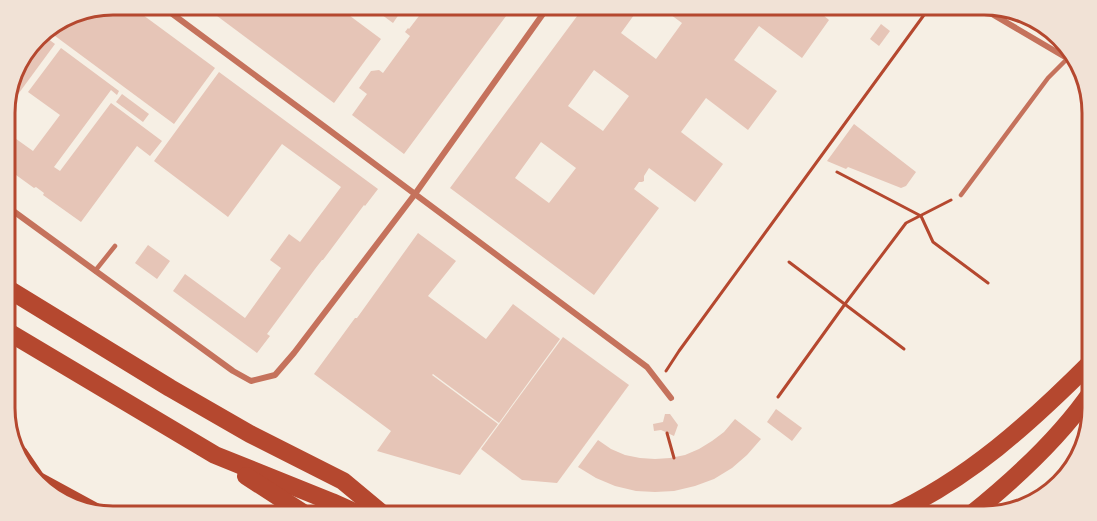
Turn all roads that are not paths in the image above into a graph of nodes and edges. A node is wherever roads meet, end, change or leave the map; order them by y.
1 (174, 15) edge
2 (540, 15) edge
3 (996, 16) edge
4 (1064, 55) edge
5 (1066, 60) edge
6 (415, 194) junction
7 (961, 195) road end
8 (15, 212) edge
9 (115, 246) dead end
10 (95, 271) junction
11 (15, 293) edge
12 (15, 336) edge
13 (1082, 371) edge
14 (671, 398) dead end
15 (1082, 406) edge
16 (215, 455) junction
17 (293, 506) edge
18 (341, 506) edge
19 (374, 506) edge
20 (908, 506) edge
21 (980, 506) edge

1 - 6 street
2 - 6 street
3 - 4 street
5 - 7 lane
6 - 10 street
6 - 14 street
8 - 10 street
9 - 10 lane
11 - 19 highway
12 - 16 highway
13 - 20 highway
15 - 21 highway
16 - 17 highway
16 - 18 highway

